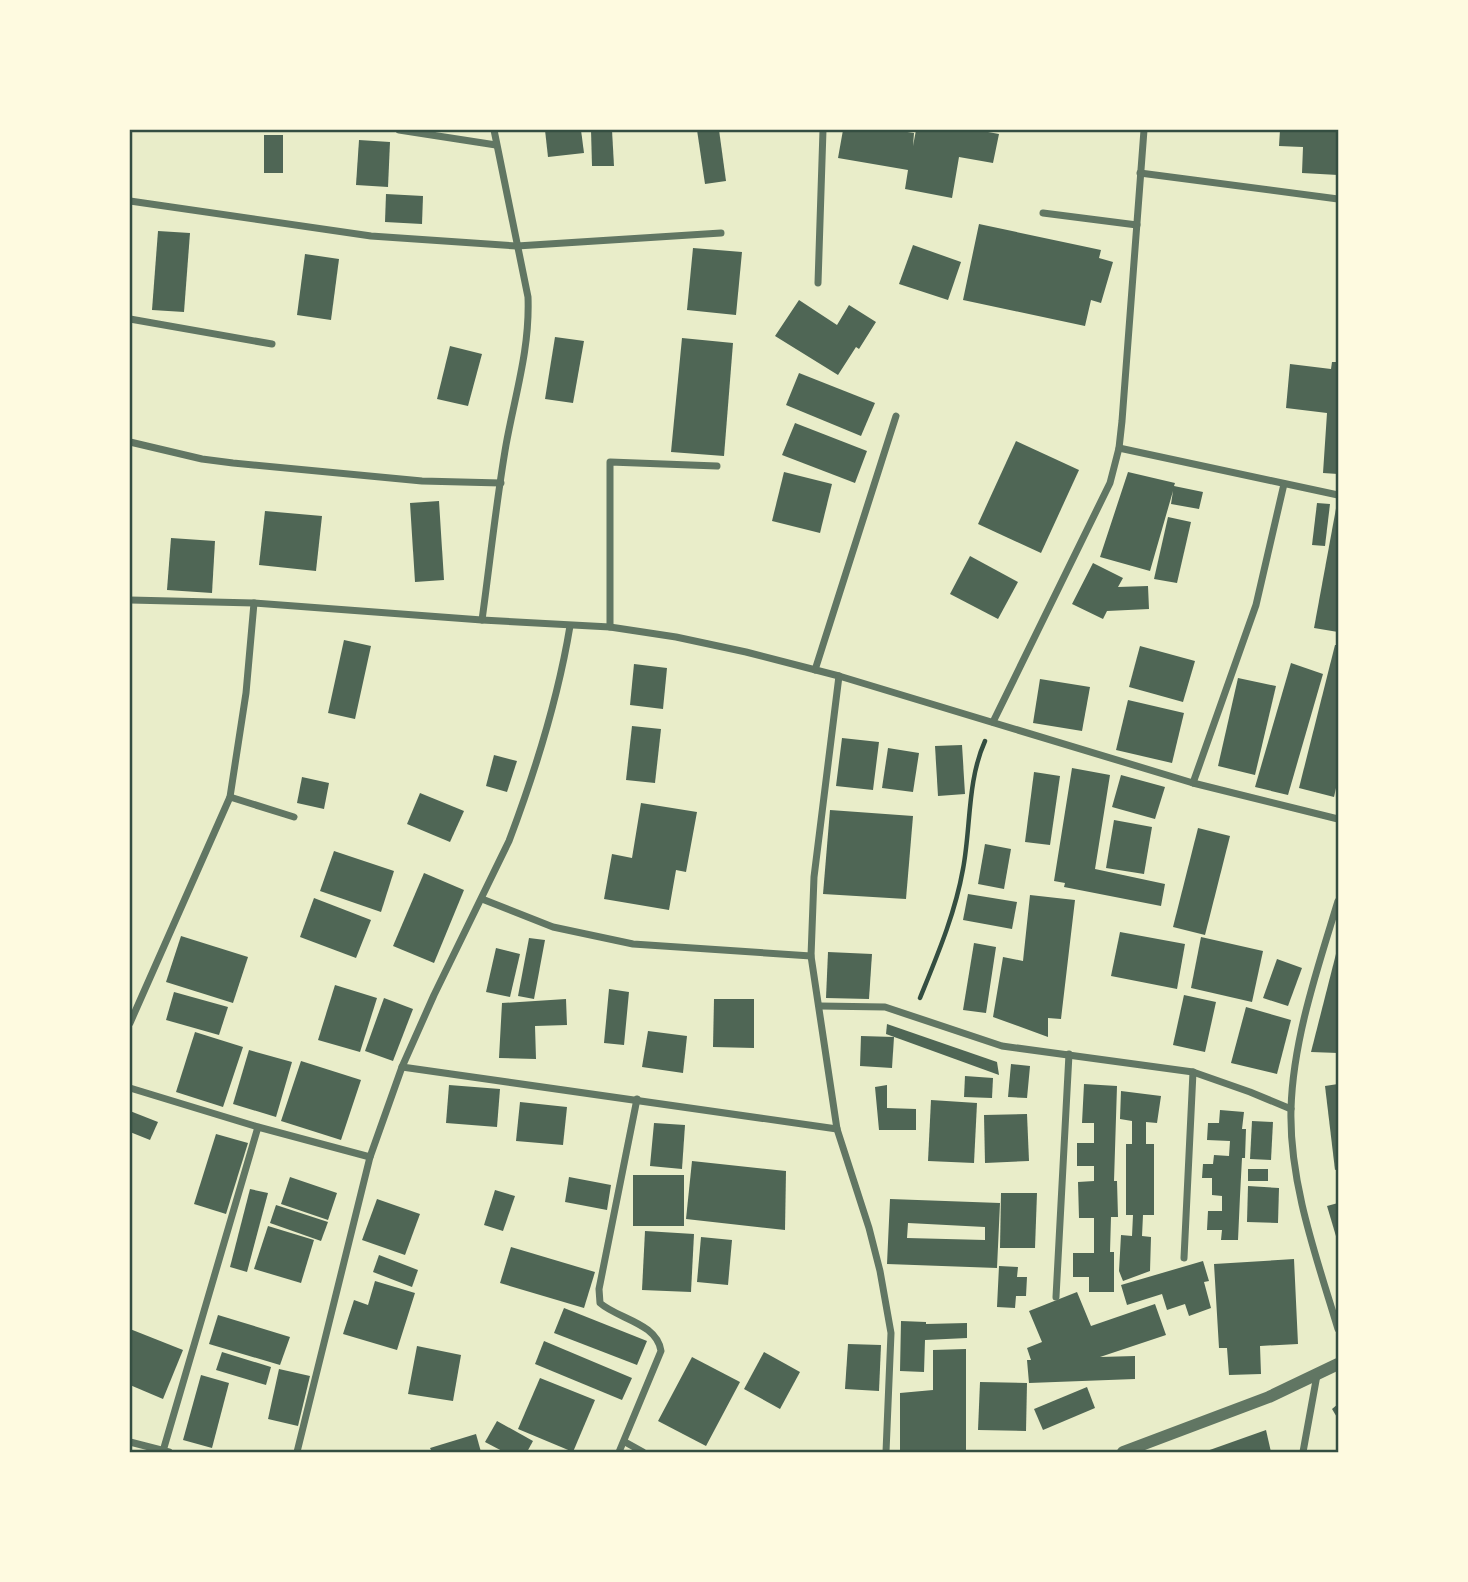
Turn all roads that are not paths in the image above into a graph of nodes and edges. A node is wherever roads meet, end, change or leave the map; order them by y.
1 (399, 130) edge
2 (494, 130) edge
3 (823, 130) edge
4 (1144, 130) edge
5 (496, 145) junction
6 (1140, 173) junction
7 (1339, 199) edge
8 (130, 201) edge
9 (1043, 213) dead end
10 (1137, 225) junction
11 (721, 233) dead end
12 (517, 246) junction
13 (818, 283) dead end
14 (130, 319) edge
15 (272, 344) dead end
16 (896, 416) dead end
17 (130, 442) edge
18 (1119, 448) junction
19 (717, 466) dead end
20 (500, 484) junction
21 (1284, 484) junction
22 (1339, 495) edge
23 (130, 600) edge
24 (254, 603) junction
25 (482, 620) junction
26 (570, 626) junction
27 (610, 627) junction
28 (815, 670) junction
29 (839, 676) junction
30 (993, 722) junction
31 (1193, 783) junction
32 (230, 797) junction
33 (294, 817) dead end
34 (1339, 819) edge
35 (482, 899) junction
36 (1339, 901) edge
37 (811, 956) junction
38 (820, 1006) junction
39 (130, 1023) edge
40 (1069, 1054) junction
41 (402, 1068) junction
42 (1193, 1072) junction
43 (130, 1088) edge
44 (637, 1099) junction
45 (1291, 1109) junction
46 (258, 1127) junction
47 (837, 1129) junction
48 (370, 1157) junction
49 (1184, 1258) dead end
50 (1056, 1297) dead end
51 (1339, 1329) edge
52 (1339, 1364) edge
53 (1317, 1375) junction
54 (130, 1442) edge
55 (625, 1442) junction
56 (166, 1452) edge
57 (297, 1452) edge
58 (619, 1452) edge
59 (643, 1452) edge
60 (886, 1452) edge
61 (1123, 1452) edge
62 (1303, 1452) edge

1 - 5 street
2 - 5 street
3 - 13 street
4 - 6 street
5 - 12 street
6 - 7 street
6 - 10 street
8 - 12 street
9 - 10 street
10 - 18 street
11 - 12 street
12 - 20 street
14 - 15 street
16 - 28 street
17 - 20 street
18 - 21 street
18 - 30 street
19 - 27 street
20 - 25 street
21 - 22 street
21 - 31 street
23 - 24 street
24 - 25 street
24 - 32 street
25 - 26 street
26 - 27 street
26 - 35 street
27 - 28 street
28 - 29 street
29 - 30 street
29 - 37 street
30 - 31 street
31 - 34 street
32 - 33 street
32 - 39 street
35 - 37 street
35 - 41 street
36 - 45 street
37 - 38 street
38 - 40 street
38 - 47 street
40 - 42 street
40 - 50 street
41 - 44 street
41 - 48 street
42 - 45 street
42 - 49 street
43 - 46 street
44 - 47 street
44 - 55 street
45 - 51 street
46 - 48 street
46 - 56 street
47 - 60 street
48 - 57 street
52 - 53 street
53 - 61 street
53 - 62 street
54 - 56 street
55 - 58 street
55 - 59 street

